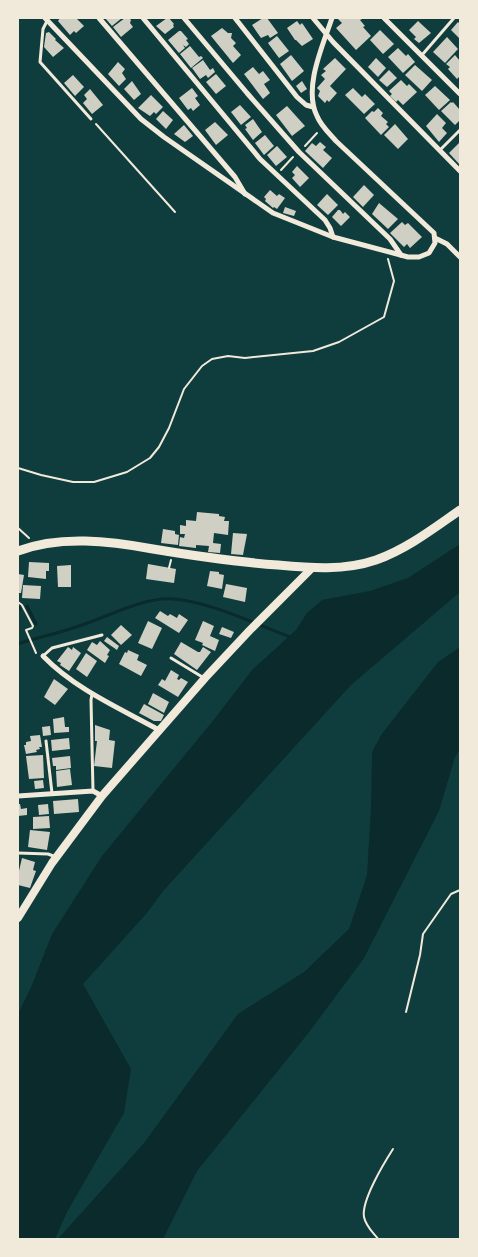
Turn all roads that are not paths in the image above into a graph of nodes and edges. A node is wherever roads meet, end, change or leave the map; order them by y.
1 (99, 18) edge
2 (143, 18) edge
3 (184, 18) edge
4 (234, 18) edge
5 (313, 18) edge
6 (332, 18) edge
7 (384, 18) edge
8 (454, 18) edge
9 (46, 19) edge
10 (326, 34) junction
11 (422, 55) junction
12 (460, 94) edge
13 (313, 107) junction
14 (91, 119) road end
15 (460, 130) edge
16 (440, 150) junction
17 (460, 171) edge
18 (245, 195) junction
19 (333, 236) junction
20 (436, 238) junction
21 (401, 255) junction
22 (460, 257) edge
23 (460, 510) edge
24 (18, 551) edge
25 (312, 568) junction
26 (102, 635) dead end
27 (43, 656) joint
28 (171, 658) dead end
29 (205, 678) junction
30 (92, 694) junction
31 (159, 730) junction
32 (46, 741) dead end
33 (93, 791) junction
34 (52, 793) junction
35 (18, 796) edge
36 (102, 796) junction
37 (18, 854) edge
38 (56, 858) junction
39 (18, 918) edge

1 - 18 street
2 - 19 street
3 - 21 street
4 - 13 street
5 - 10 street
6 - 10 street
7 - 11 street
8 - 11 lane
9 - 14 lane
9 - 18 street
10 - 13 street
10 - 16 street
11 - 12 street
13 - 20 street
15 - 16 lane
16 - 17 street
18 - 19 street
19 - 21 street
20 - 21 street
20 - 22 street
23 - 25 main road
24 - 25 main road
25 - 29 street
26 - 27 lane
27 - 30 street
28 - 29 lane
29 - 31 street
30 - 31 street
30 - 33 lane
31 - 36 street
32 - 34 lane
33 - 34 street
33 - 36 street
34 - 35 street
36 - 38 street
37 - 38 lane
38 - 39 street

